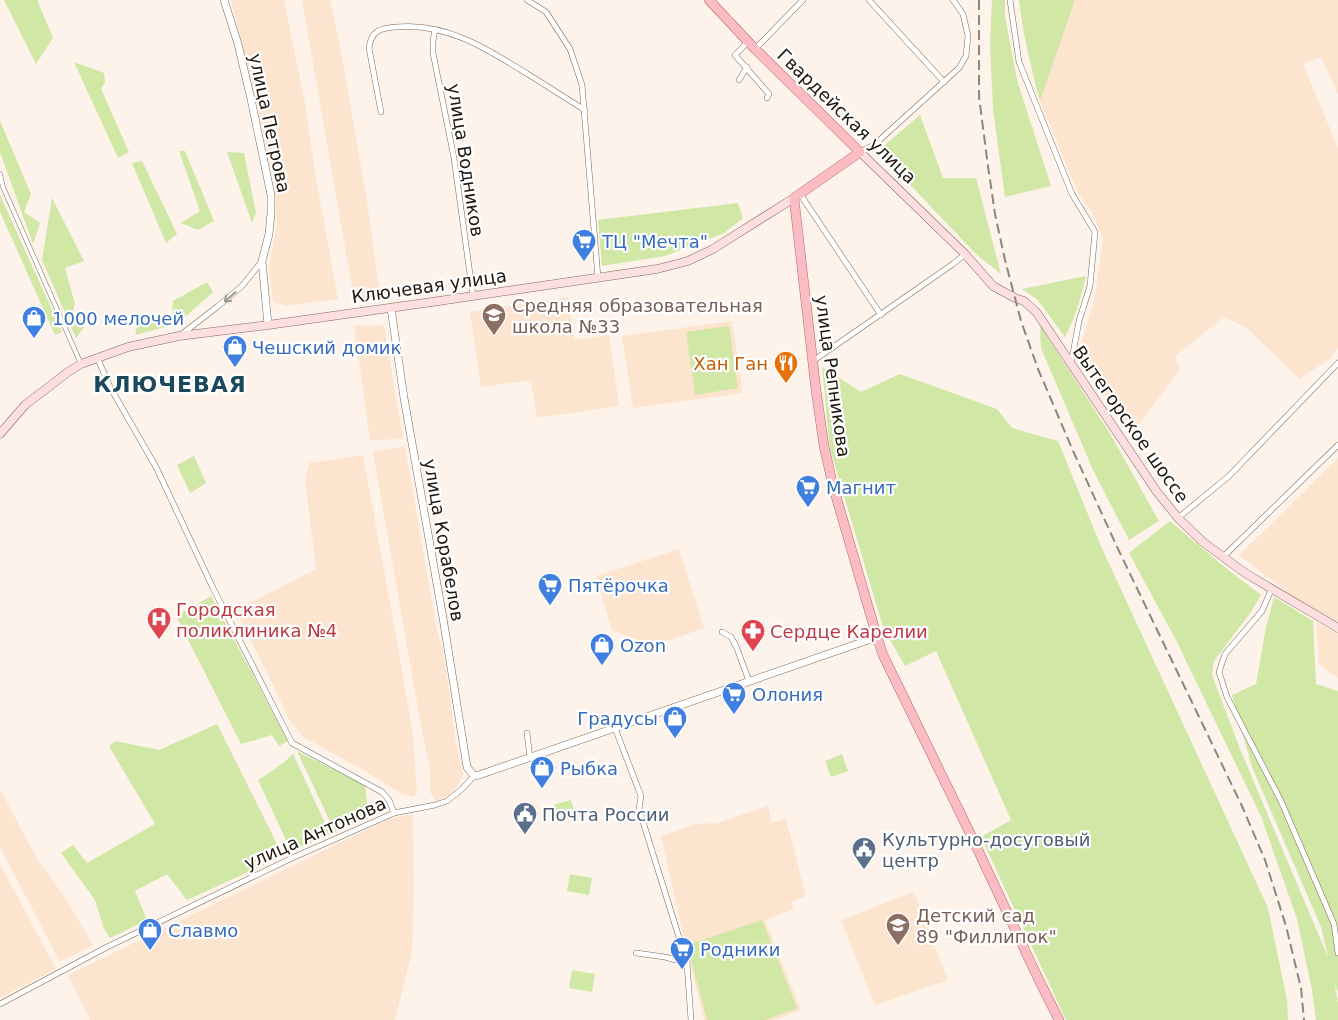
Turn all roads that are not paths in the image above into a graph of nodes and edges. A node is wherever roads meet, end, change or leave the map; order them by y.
1 (224, 0) edge
2 (528, 0) edge
3 (709, 0) edge
4 (803, 0) edge
5 (869, 0) edge
6 (953, 0) edge
7 (1010, 0) edge
8 (435, 30) junction
9 (748, 42) junction
10 (755, 49) junction
11 (747, 67) junction
12 (739, 80) dead end
13 (944, 82) junction
14 (767, 98) dead end
15 (585, 110) junction
16 (381, 112) dead end
17 (860, 152) junction
18 (0, 174) edge
19 (797, 196) junction
20 (965, 254) junction
21 (262, 261) junction
22 (598, 278) junction
23 (474, 296) junction
24 (391, 308) junction
25 (881, 315) junction
26 (268, 325) junction
27 (179, 336) junction
28 (97, 357) junction
29 (814, 361) junction
30 (1338, 363) edge
31 (81, 364) junction
32 (1071, 365) junction
33 (0, 434) edge
34 (1338, 445) edge
35 (1178, 518) junction
36 (1223, 557) junction
37 (1272, 588) junction
38 (1338, 628) edge
39 (722, 632) dead end
40 (877, 637) junction
41 (749, 681) junction
42 (615, 728) junction
43 (527, 733) dead end
44 (530, 758) junction
45 (474, 776) junction
46 (394, 813) junction
47 (1338, 953) edge
48 (636, 954) dead end
49 (687, 963) junction
50 (0, 1004) edge
51 (691, 1020) edge
52 (1059, 1020) edge

1 - 21 street, улица Петрова
2 - 15 street
3 - 9 main road, Гвардейская улица
4 - 10 street
5 - 13 street
6 - 13 street
7 - 32 street
8 - 15 street
8 - 16 street
8 - 23 street, улица Водников
9 - 10 main road, Гвардейская улица
9 - 11 street
10 - 17 main road, Гвардейская улица
11 - 12 street
11 - 14 street
13 - 17 street
15 - 22 street
17 - 19 main road, Ключевая улица
17 - 20 main road, Гвардейская улица
18 - 31 street
19 - 22 main road, Ключевая улица
19 - 25 street
19 - 29 main road, улица Репникова
20 - 25 street
20 - 32 main road, Вытегорское шоссе
21 - 26 street
21 -> 27 street, улица Петрова
22 - 23 main road, Ключевая улица
23 - 24 main road, Ключевая улица
24 - 26 main road, Ключевая улица
24 - 45 street, улица Корабелов
25 - 29 street
26 - 27 main road, Ключевая улица
27 - 28 main road, Ключевая улица
28 - 31 main road, Ключевая улица
28 - 46 street
29 - 40 main road, улица Репникова
30 - 35 street
31 - 33 main road, Ключевая улица
32 - 35 main road, Вытегорское шоссе
34 - 36 street
35 - 36 main road, Вытегорское шоссе
36 - 37 main road, Вытегорское шоссе
37 - 38 main road, Вытегорское шоссе
37 - 47 street
39 - 41 street
40 - 41 street, улица Антонова
40 - 52 main road, улица Репникова
41 - 42 street, улица Антонова
42 - 44 street, улица Антонова
42 - 49 street
43 - 44 street
44 - 45 street, улица Антонова
45 - 46 street, улица Антонова
46 - 50 street, улица Антонова
48 - 49 street
49 - 51 street

